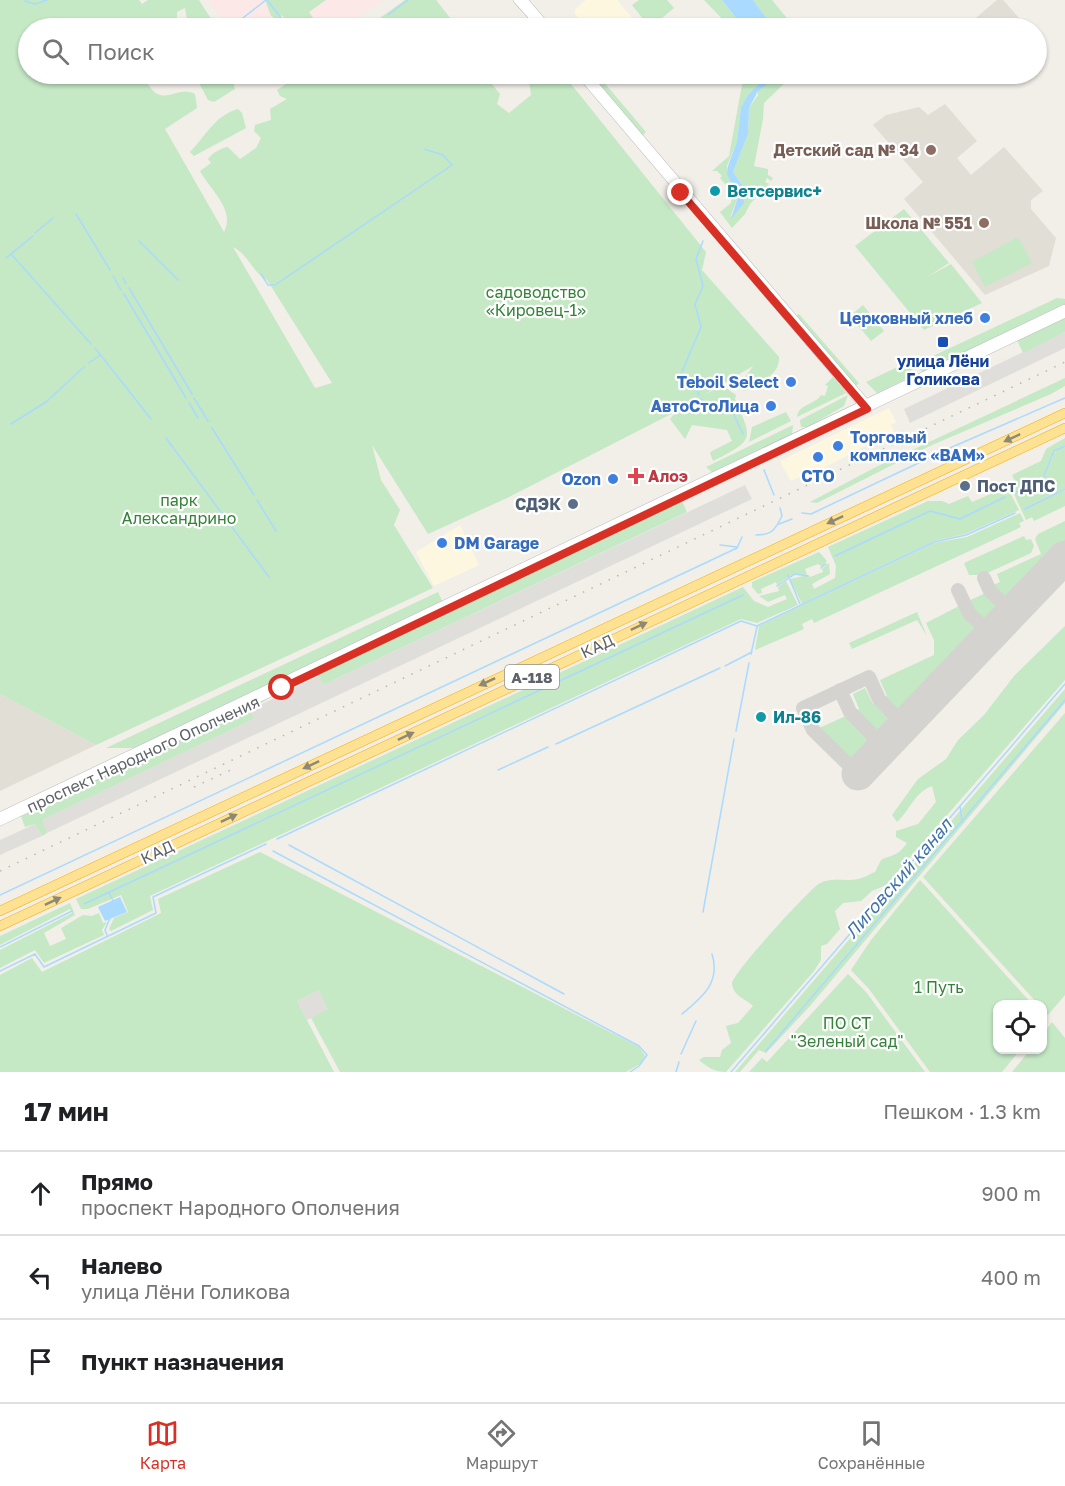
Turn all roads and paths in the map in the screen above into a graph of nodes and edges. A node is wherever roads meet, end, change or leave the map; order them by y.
1 (517, 0) edge
2 (524, 0) edge
3 (533, 18) edge
4 (539, 18) edge
5 (589, 84) edge
6 (594, 84) edge
7 (1065, 308) edge
8 (1065, 314) edge
9 (865, 406) junction
10 (1065, 413) edge
11 (1065, 428) edge
12 (0, 816) edge
13 (0, 822) edge
14 (0, 911) edge
15 (0, 927) edge

1 - 3 main road
2 - 4 main road
5 - 9 main road
6 - 9 main road
7 - 9 main road, проспект Народного Ополчения
8 - 9 main road, проспект Народного Ополчения
9 - 12 main road, проспект Народного Ополчения
9 - 13 main road, проспект Народного Ополчения
10 -> 14 highway, КАД / А-118
15 -> 11 highway, КАД / А-118

